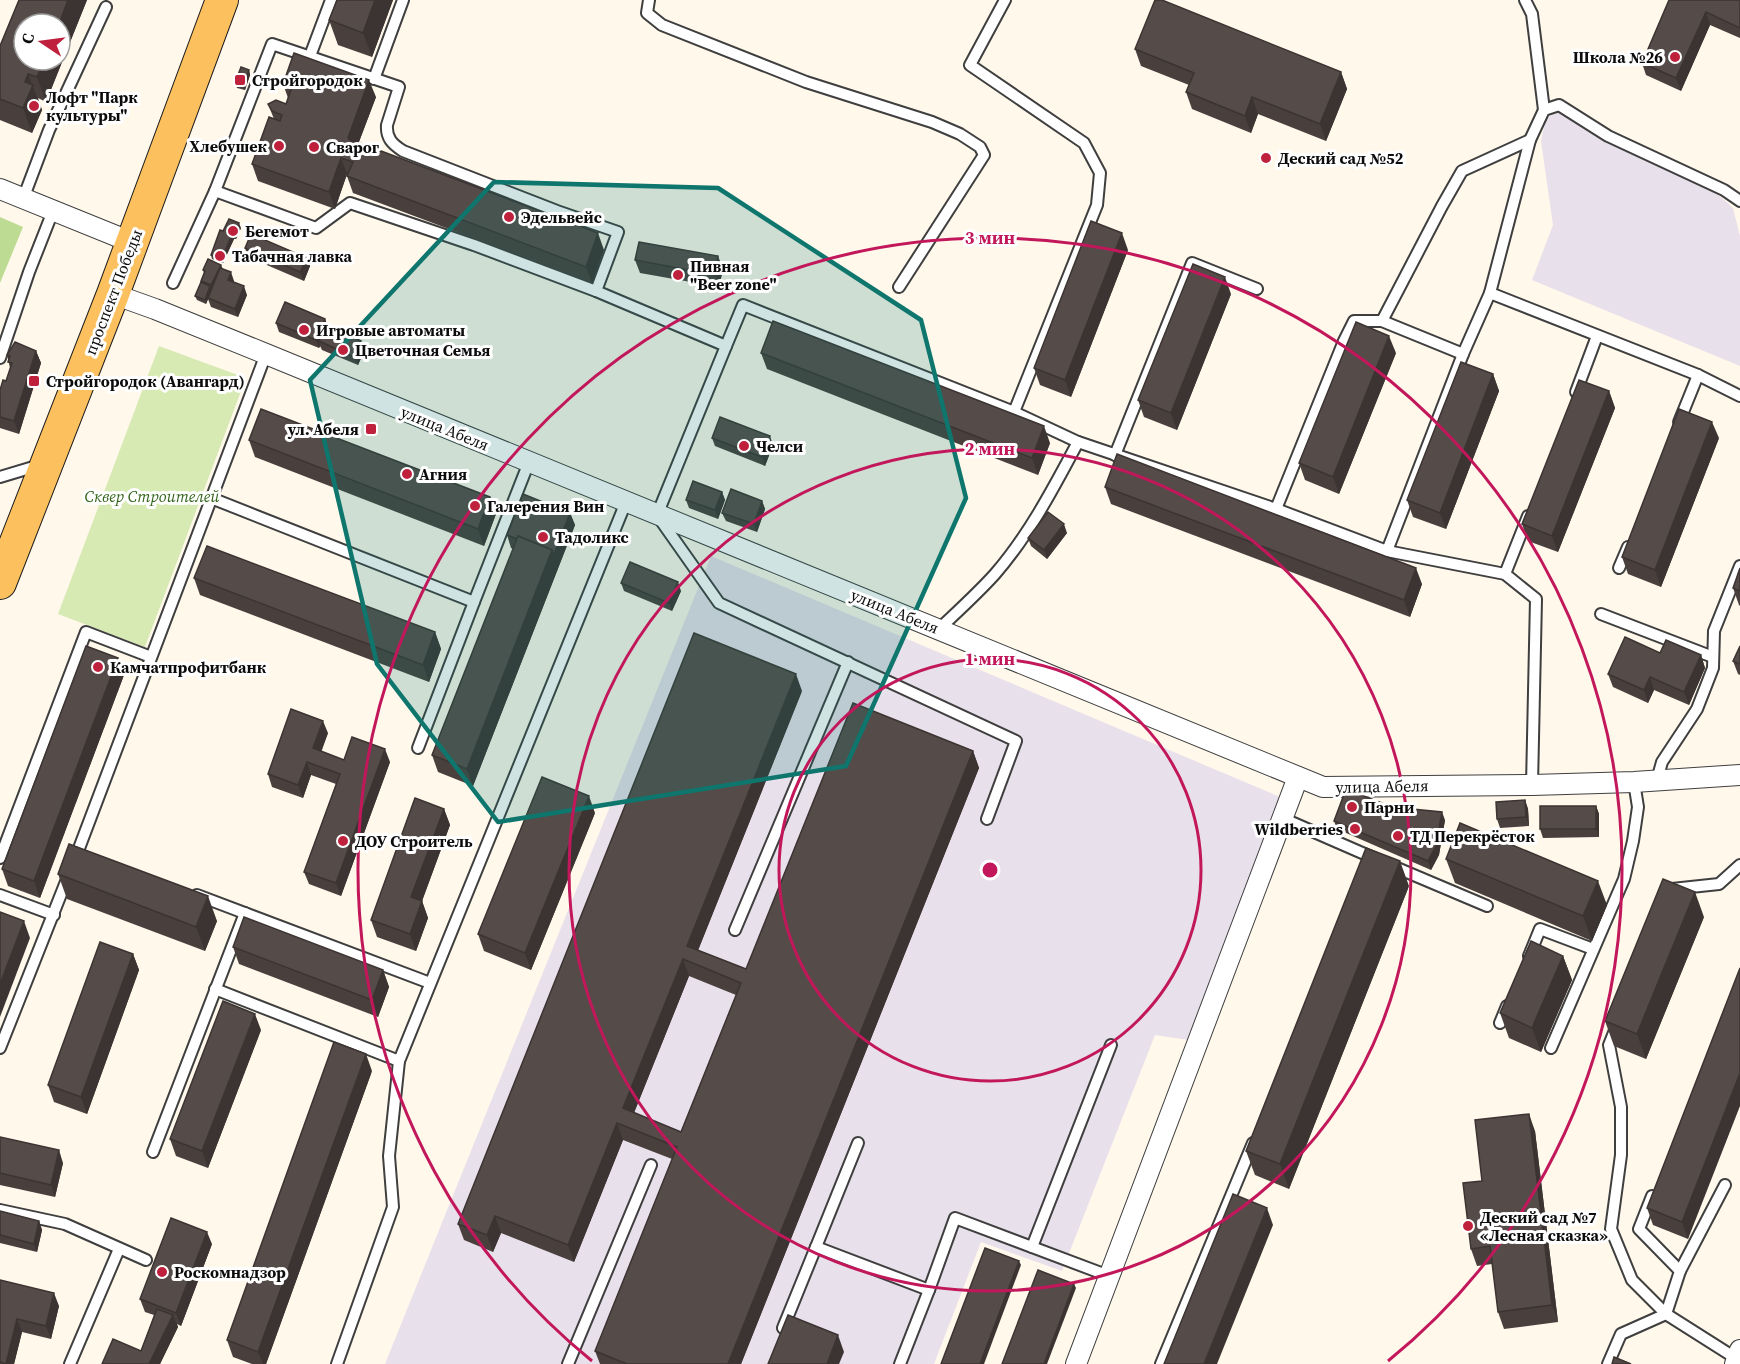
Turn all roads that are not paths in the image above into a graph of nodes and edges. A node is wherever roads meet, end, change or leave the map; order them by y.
1 (222, 0) edge
2 (331, 0) edge
3 (403, 0) edge
4 (648, 0) edge
5 (1005, 0) edge
6 (1525, 0) edge
7 (106, 7) dead end
8 (310, 56) junction
9 (374, 79) junction
10 (1544, 110) junction
11 (1530, 140) junction
12 (0, 189) edge
13 (215, 190) junction
14 (23, 199) junction
15 (1740, 201) edge
16 (53, 211) junction
17 (131, 242) junction
18 (172, 283) dead end
19 (898, 286) dead end
20 (1257, 289) dead end
21 (596, 291) junction
22 (1490, 293) junction
23 (113, 294) junction
24 (1382, 321) junction
25 (1597, 336) junction
26 (726, 346) junction
27 (266, 354) junction
28 (1463, 354) junction
29 (0, 358) edge
30 (1698, 375) junction
31 (1740, 396) edge
32 (1572, 401) edge
33 (1014, 411) junction
34 (1676, 428) edge
35 (1077, 442) junction
36 (1116, 455) junction
37 (530, 462) junction
38 (47, 463) junction
39 (0, 477) edge
40 (211, 498) junction
41 (626, 502) junction
42 (1276, 509) junction
43 (1530, 509) edge
44 (657, 514) junction
45 (1632, 536) edge
46 (1387, 552) junction
47 (1740, 566) edge
48 (1619, 568) dead end
49 (1505, 574) junction
50 (0, 583) edge
51 (474, 602) junction
52 (1601, 614) dead end
53 (939, 628) junction
54 (151, 657) junction
55 (1713, 657) junction
56 (848, 662) junction
57 (418, 748) dead end
58 (1740, 775) edge
59 (1298, 777) junction
60 (1657, 780) junction
61 (1634, 782) junction
62 (1532, 785) junction
63 (1282, 818) junction
64 (987, 819) dead end
65 (78, 850) junction
66 (89, 854) edge
67 (1371, 857) junction
68 (0, 858) edge
69 (1740, 865) edge
70 (1367, 868) edge
71 (190, 892) edge
72 (0, 895) edge
73 (1668, 899) edge
74 (1487, 906) dead end
75 (245, 913) junction
76 (54, 915) junction
77 (735, 930) dead end
78 (1593, 949) junction
79 (1522, 971) edge
80 (430, 983) junction
81 (215, 989) junction
82 (1513, 992) edge
83 (1622, 1013) edge
84 (1500, 1023) edge
85 (1111, 1045) dead end
86 (0, 1048) edge
87 (1551, 1048) dead end
88 (399, 1061) junction
89 (1257, 1132) edge
90 (858, 1143) dead end
91 (153, 1152) dead end
92 (651, 1166) dead end
93 (1657, 1185) edge
94 (1725, 1185) dead end
95 (0, 1210) edge
96 (816, 1247) junction
97 (1032, 1247) junction
98 (119, 1249) junction
99 (146, 1260) dead end
100 (1680, 1271) junction
101 (1109, 1276) junction
102 (928, 1290) junction
103 (1666, 1314) junction
104 (777, 1343) edge
105 (1737, 1358) edge
106 (70, 1364) edge
107 (337, 1364) edge
108 (568, 1364) edge
109 (900, 1364) edge
110 (1076, 1364) edge
111 (1161, 1364) edge
112 (1608, 1364) edge

1 - 17 main road, проспект Победы
2 - 8 lane
3 - 9 lane
4 - 19 lane
5 - 33 lane
6 - 10 lane
7 - 14 lane
8 - 9 lane
8 - 13 lane
9 - 21 lane
10 - 11 lane
10 - 15 lane
11 - 22 lane
11 - 24 lane
12 - 14 street
13 - 18 lane
13 - 21 lane
14 - 16 street
16 - 17 street
16 - 29 lane
17 - 23 main road, проспект Победы
20 - 36 lane
21 - 26 lane
22 - 25 lane
22 - 28 lane
23 - 27 street, улица Абеля
23 - 38 main road, проспект Победы
24 - 28 lane
24 - 42 lane
25 - 30 lane
25 - 32 lane
26 - 33 lane
26 - 44 lane
27 - 37 street, улица Абеля
27 - 40 lane
28 - 46 lane
30 - 31 lane
30 - 34 lane
33 - 35 lane
35 - 36 lane
35 - 53 lane
36 - 42 lane
37 - 41 street, улица Абеля
37 - 51 lane
38 - 39 lane
38 - 50 main road, проспект Победы
40 - 51 lane
40 - 54 lane
41 - 44 street, улица Абеля
41 - 80 lane
42 - 46 lane
43 - 49 lane
44 - 53 street, улица Абеля
44 - 56 lane
45 - 48 lane
46 - 49 lane
47 - 55 lane
49 - 62 lane
51 - 57 lane
52 - 55 lane
53 - 59 street, улица Абеля
54 - 65 lane
54 - 68 lane
55 - 60 lane
56 - 64 lane
56 - 77 lane
58 - 60 street, улица Абеля
59 - 62 street, улица Абеля
59 - 63 street
60 - 61 street, улица Абеля
61 - 62 street, улица Абеля
61 - 78 lane
63 - 67 lane
63 - 101 street
65 - 66 lane
65 - 76 lane
67 - 70 lane
67 - 74 lane
69 - 73 lane
71 - 75 lane
72 - 76 lane
75 - 80 lane
75 - 81 lane
76 - 86 lane
78 - 79 lane
78 - 87 lane
80 - 88 lane
81 - 88 lane
81 - 91 lane
82 - 84 lane
83 - 103 lane
85 - 97 lane
88 - 107 lane
89 - 111 lane
90 - 96 lane
92 - 108 lane
93 - 100 lane
94 - 100 lane
95 - 98 lane
96 - 102 lane
96 - 104 lane
97 - 101 lane
97 - 102 lane
98 - 99 lane
98 - 106 lane
100 - 103 lane
101 - 110 street
102 - 109 lane
103 - 105 lane
103 - 112 lane

